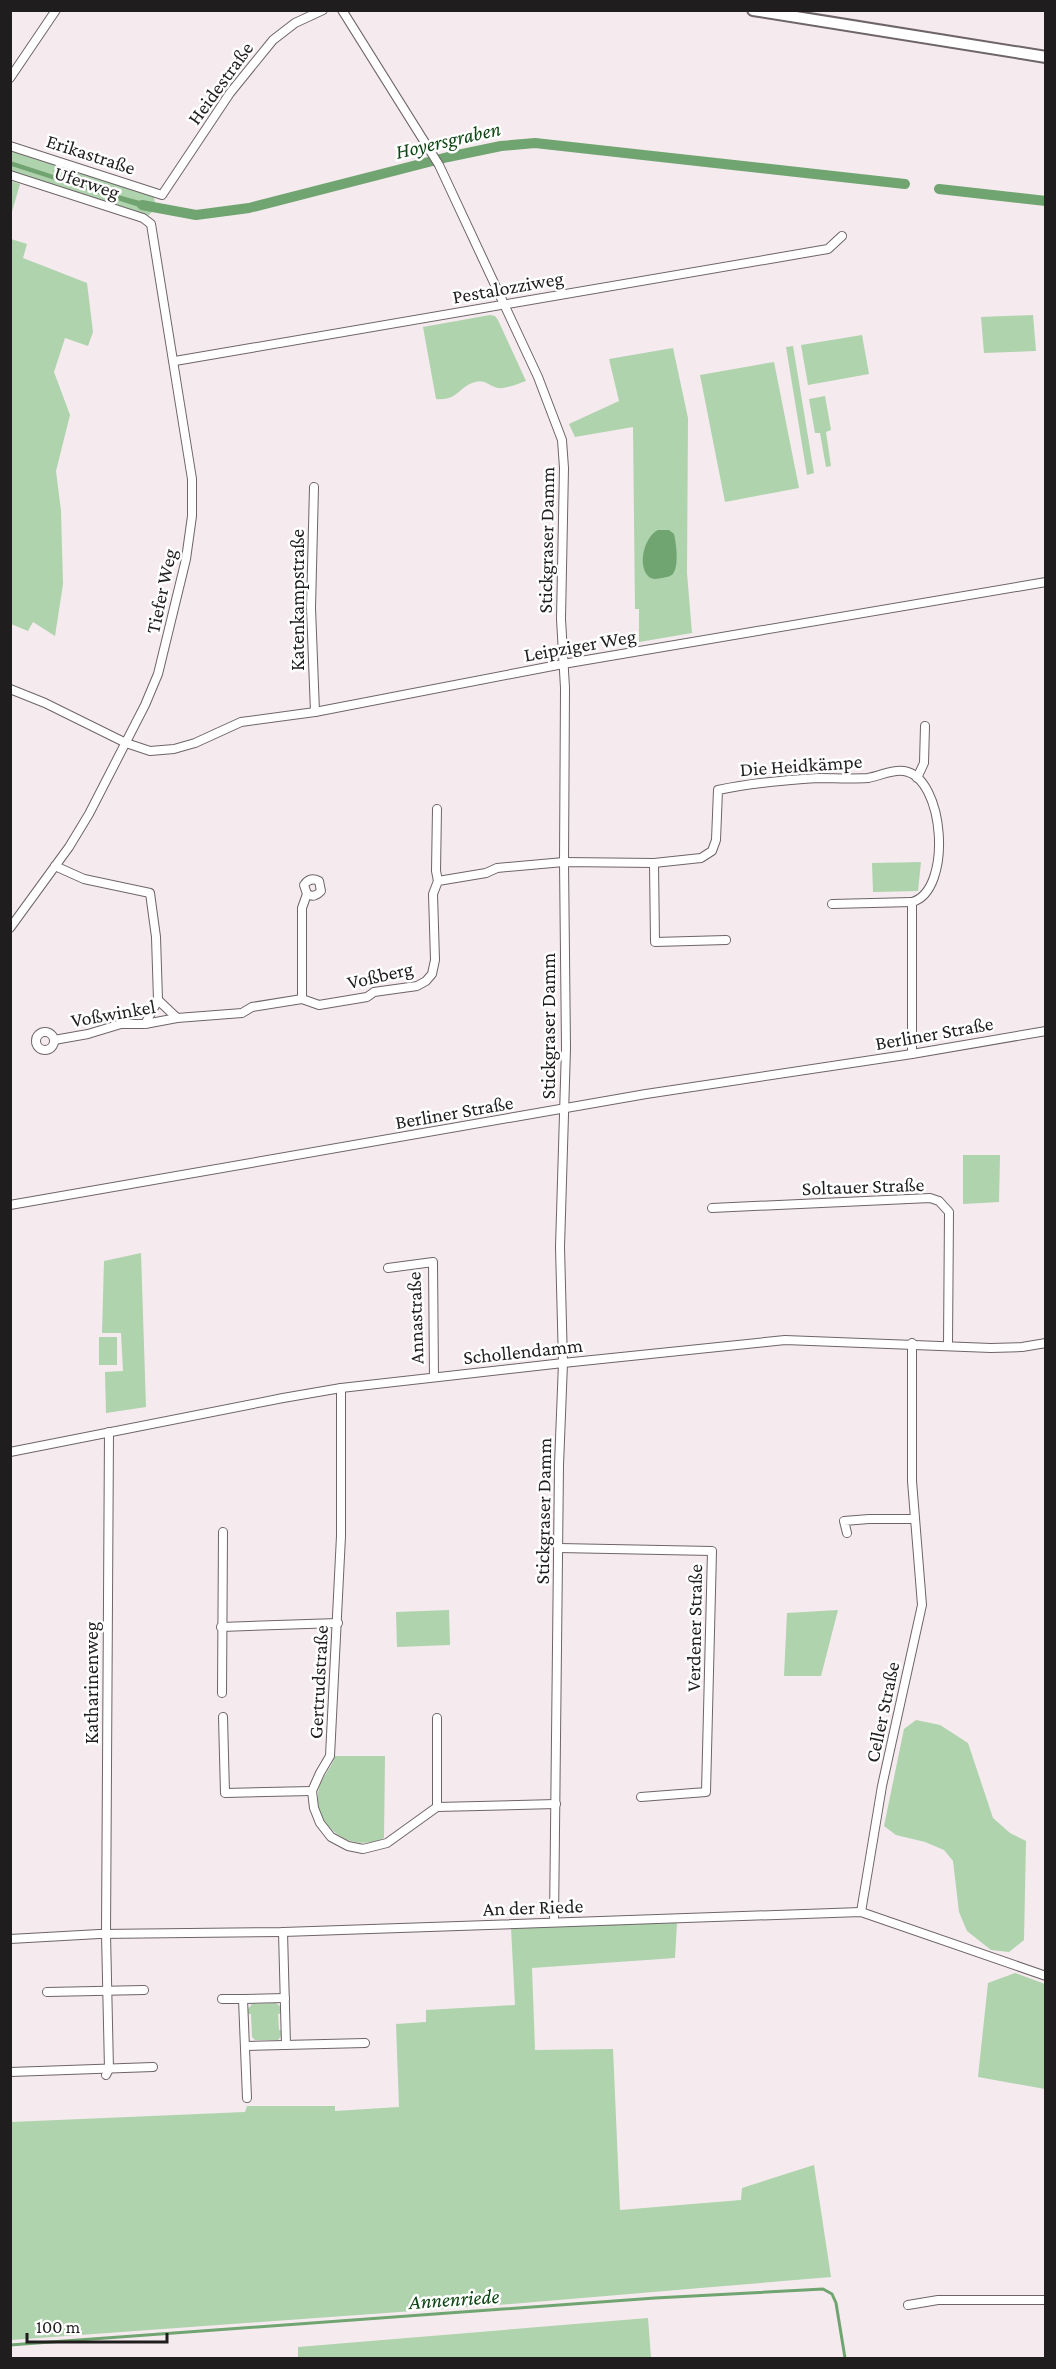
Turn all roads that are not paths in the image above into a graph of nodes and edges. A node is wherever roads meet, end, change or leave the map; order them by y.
1 (56, 10) edge
2 (323, 10) edge
3 (342, 10) edge
4 (753, 10) edge
5 (805, 15) edge
6 (1046, 57) edge
7 (10, 78) edge
8 (10, 146) edge
9 (10, 175) edge
10 (162, 195) joint
11 (151, 224) joint
12 (842, 236) dead end
13 (504, 305) junction
14 (175, 361) junction
15 (314, 488) dead end
16 (1046, 582) edge
17 (562, 664) junction
18 (10, 689) edge
19 (315, 712) junction
20 (924, 726) dead end
21 (126, 743) junction
22 (917, 778) junction
23 (437, 809) dead end
24 (564, 862) junction
25 (654, 863) junction
26 (55, 866) junction
27 (438, 881) junction
28 (306, 894) dead end
29 (912, 902) junction
30 (832, 903) dead end
31 (10, 928) edge
32 (726, 940) dead end
33 (302, 999) junction
34 (158, 1000) junction
35 (177, 1018) junction
36 (145, 1024) junction
37 (1046, 1030) edge
38 (54, 1040) dead end
39 (912, 1054) junction
40 (565, 1109) junction
41 (10, 1205) edge
42 (712, 1208) dead end
43 (388, 1268) dead end
44 (912, 1343) junction
45 (1046, 1343) edge
46 (948, 1345) junction
47 (563, 1363) junction
48 (434, 1377) junction
49 (341, 1388) junction
50 (109, 1432) junction
51 (10, 1452) edge
52 (914, 1519) junction
53 (223, 1532) dead end
54 (847, 1533) dead end
55 (559, 1548) junction
56 (338, 1623) junction
57 (221, 1627) junction
58 (222, 1693) dead end
59 (223, 1717) dead end
60 (437, 1718) dead end
61 (312, 1791) junction
62 (640, 1797) dead end
63 (556, 1804) junction
64 (437, 1807) junction
65 (861, 1912) junction
66 (554, 1922) junction
67 (283, 1932) junction
68 (106, 1934) junction
69 (10, 1939) edge
70 (1046, 1976) edge
71 (107, 1990) junction
72 (144, 1990) dead end
73 (47, 1992) dead end
74 (285, 1998) junction
75 (243, 1999) junction
76 (222, 2000) dead end
77 (365, 2043) dead end
78 (286, 2045) junction
79 (247, 2046) junction
80 (153, 2067) dead end
81 (10, 2072) edge
82 (107, 2072) junction
83 (247, 2098) dead end
84 (1046, 2300) edge
85 (908, 2305) dead end

1 - 7 street
2 - 10 street, Heidestraße
3 - 13 street, Stickgraser Damm
4 - 5 main road
5 - 6 main road
8 - 10 street, Erikastraße
9 - 11 street, Uferweg
11 - 14 street, Tiefer Weg
12 - 13 street, Pestalozziweg
13 - 14 street, Pestalozziweg
13 - 17 street, Stickgraser Damm
14 - 21 street, Tiefer Weg
15 - 19 street, Katenkampstraße
16 - 17 street, Leipziger Weg
17 - 19 street, Leipziger Weg
17 - 24 street, Stickgraser Damm
18 - 21 street, Leipziger Weg
19 - 21 street, Leipziger Weg
20 - 22 street
21 - 26 street, Tiefer Weg
22 - 25 street, Die Heidkämpe
22 - 29 street
23 - 27 street
24 - 25 street, Die Heidkämpe
24 - 27 street
24 - 40 street, Stickgraser Damm
25 - 32 street
26 - 31 street, Tiefer Weg
26 - 34 street
27 - 33 street, Voßberg
28 - 33 street
29 - 30 street
29 - 39 street
33 - 35 street, Voßberg
34 - 35 street
34 - 36 street
35 - 36 street, Voßwinkel
36 - 38 street, Voßwinkel
37 - 39 street, Berliner Straße
39 - 40 street, Berliner Straße
40 - 41 street, Berliner Straße
40 - 47 street, Stickgraser Damm
42 - 46 street, Soltauer Straße
43 - 48 street, Annastraße
44 - 46 street, Schollendamm
44 - 47 street, Schollendamm
44 - 52 street, Celler Straße
45 - 46 street, Schollendamm
47 - 48 street, Schollendamm
47 - 55 street, Stickgraser Damm
48 - 49 street, Schollendamm
49 - 50 street, Schollendamm
49 - 56 street, Gertrudstraße
50 - 51 street, Schollendamm
50 - 68 street, Katharinenweg
52 - 54 street
52 - 65 street, Celler Straße
53 - 57 street
55 - 62 street, Verdener Straße
55 - 63 street, Stickgraser Damm
56 - 57 street
56 - 61 street, Gertrudstraße
57 - 58 street
59 - 61 street
60 - 64 street
61 - 64 street
63 - 64 street
63 - 66 street, Stickgraser Damm
65 - 66 street, An der Riede
65 - 70 street, An der Riede
66 - 67 street, An der Riede
67 - 68 street, An der Riede
67 - 74 street
68 - 69 street, An der Riede
68 - 71 street, Katharinenweg
71 - 72 street
71 - 73 street
71 - 82 street, Katharinenweg
74 - 75 street
74 - 78 street
75 - 76 street
75 - 79 street
77 - 78 street
78 - 79 street
79 - 83 street
80 - 82 street
81 - 82 street
84 - 85 street

